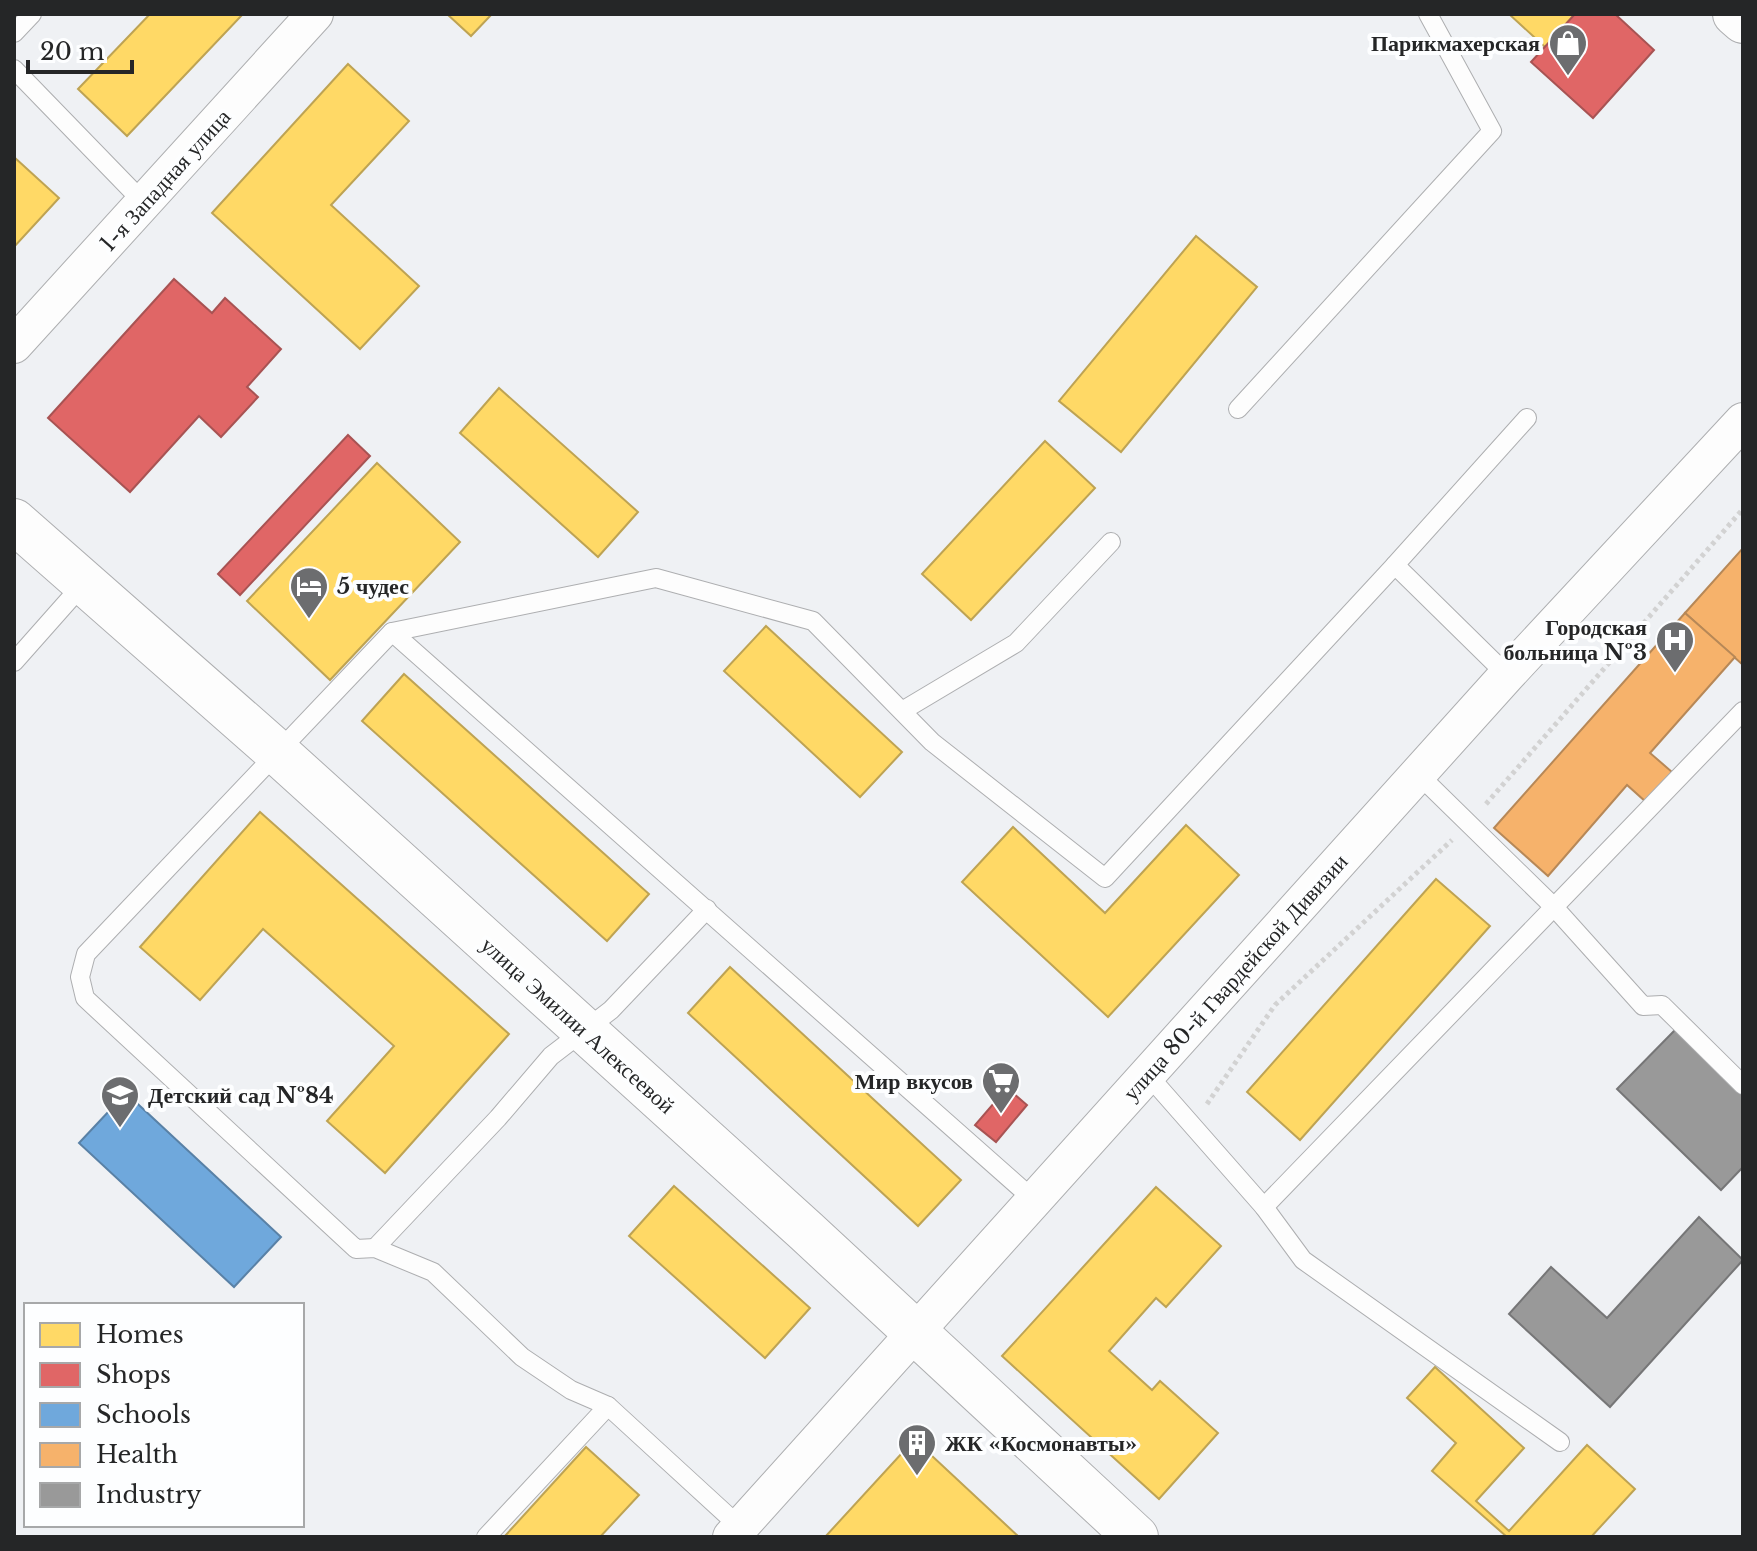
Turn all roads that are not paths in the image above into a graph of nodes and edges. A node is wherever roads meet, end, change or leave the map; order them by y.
1 (32, 14) edge
2 (315, 14) edge
3 (1428, 14) edge
4 (1735, 14) edge
5 (1743, 21) edge
6 (14, 33) edge
7 (14, 69) edge
8 (144, 203) junction
9 (14, 345) edge
10 (1238, 409) dead end
11 (1527, 418) dead end
12 (1743, 421) edge
13 (14, 521) edge
14 (1111, 542) dead end
15 (1395, 565) junction
16 (84, 583) junction
17 (392, 632) junction
18 (14, 662) edge
19 (1507, 675) junction
20 (902, 711) junction
21 (1743, 711) edge
22 (278, 753) junction
23 (1418, 774) junction
24 (1554, 907) junction
25 (707, 909) junction
26 (585, 1032) junction
27 (1148, 1075) junction
28 (1743, 1085) edge
29 (1034, 1200) junction
30 (1264, 1207) junction
31 (375, 1248) junction
32 (915, 1333) junction
33 (608, 1406) junction
34 (1560, 1442) dead end
35 (736, 1532) edge
36 (486, 1537) edge
37 (1136, 1537) edge

1 - 6 lane
2 - 8 street, 1-я Западная улица
3 - 10 lane
4 - 5 street
7 - 8 lane
8 - 9 street, 1-я Западная улица
11 - 15 lane
12 - 19 street, улица 80-й Гвардейской Дивизии
13 - 16 street, улица Эмилии Алексеевой
14 - 20 lane
15 - 19 lane
15 - 20 lane
16 - 18 lane
16 - 22 street, улица Эмилии Алексеевой
17 - 20 lane
17 - 22 lane
17 - 25 lane
19 - 23 street, улица 80-й Гвардейской Дивизии
21 - 24 lane
22 - 26 street, улица Эмилии Алексеевой
22 - 31 lane
23 - 24 lane
23 - 27 street, улица 80-й Гвардейской Дивизии
24 - 28 lane
24 - 30 lane
25 - 26 lane
25 - 29 lane
26 - 31 lane
26 - 32 street, улица Эмилии Алексеевой
27 - 29 street, улица 80-й Гвардейской Дивизии
27 - 30 lane
29 - 32 street, улица 80-й Гвардейской Дивизии
30 - 34 lane
31 - 33 lane
32 - 35 street, улица 80-й Гвардейской Дивизии
32 - 37 street, улица Эмилии Алексеевой
33 - 35 lane
33 - 36 lane

